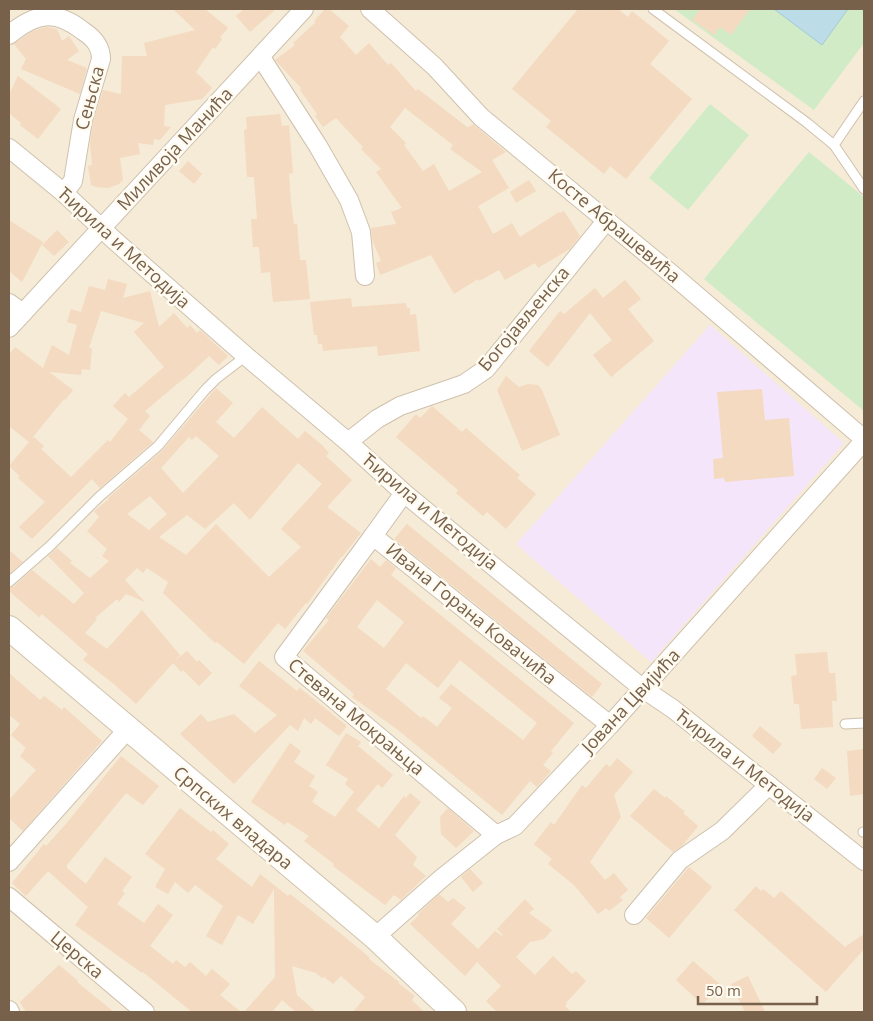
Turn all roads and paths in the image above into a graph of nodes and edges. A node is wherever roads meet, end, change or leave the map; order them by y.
1 (304, 9) edge
2 (370, 9) edge
3 (654, 9) edge
4 (9, 35) edge
5 (259, 58) junction
6 (864, 101) edge
7 (834, 145) junction
8 (9, 148) edge
9 (864, 189) edge
10 (64, 193) junction
11 (607, 220) junction
12 (101, 228) junction
13 (366, 276) dead end
14 (16, 308) edge
15 (9, 328) edge
16 (246, 356) junction
17 (864, 440) edge
18 (348, 442) junction
19 (404, 493) junction
20 (373, 536) junction
21 (9, 582) edge
22 (9, 628) edge
23 (642, 688) junction
24 (864, 723) edge
25 (844, 724) dead end
26 (610, 725) junction
27 (128, 729) junction
28 (769, 785) junction
29 (496, 835) junction
30 (864, 861) edge
31 (9, 862) edge
32 (9, 897) edge
33 (634, 915) dead end
34 (375, 937) junction
35 (145, 1012) edge
36 (454, 1012) edge

1 - 5 street, Миливоја Манића
2 - 11 street, Косте Абрашевића
3 - 7 lane
4 - 10 street, Сењска
5 - 12 street, Миливоја Манића
5 - 13 street
6 - 7 lane
7 - 9 lane
8 - 10 street, Ћирила и Методија
10 - 12 street, Ћирила и Методија
11 - 17 street, Косте Абрашевића
11 - 18 street, Богојављенска
12 - 14 street, Миливоја Манића
12 - 16 street, Ћирила и Методија
14 - 15 street, Миливоја Манића
16 - 18 street, Ћирила и Методија
16 - 21 lane
17 - 23 street, Јована Цвијића
18 - 19 street, Ћирила и Методија
19 - 20 street, Ивана Горана Ковачића
19 - 23 street, Ћирила и Методија
20 - 26 street, Ивана Горана Ковачића
20 - 29 street, Стевана Мокрањца
22 - 27 main road, Српских владара
23 - 26 street, Јована Цвијића
23 - 28 street, Ћирила и Методија
24 - 25 lane
26 - 29 street, Јована Цвијића
27 - 31 street
27 - 34 main road, Српских владара
28 - 30 street, Ћирила и Методија
28 - 33 street
29 - 34 street, Јована Цвијића
32 - 35 street, Церска
34 - 36 main road, Српских владара

